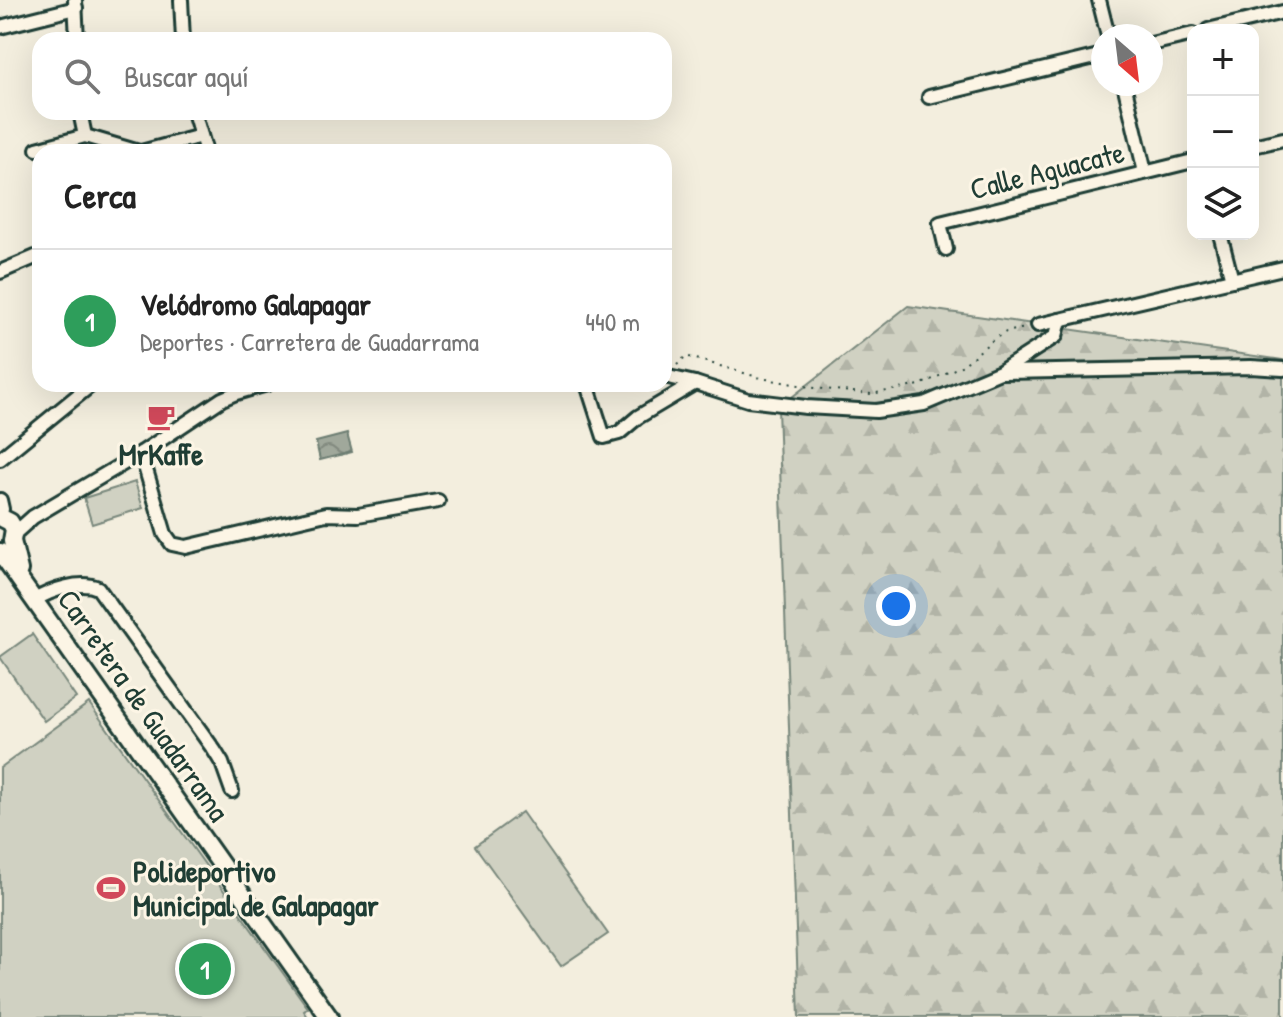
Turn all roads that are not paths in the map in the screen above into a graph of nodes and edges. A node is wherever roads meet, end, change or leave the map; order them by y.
1 (181, 0) edge
2 (1099, 0) edge
3 (75, 4) edge
4 (1283, 12) edge
5 (1105, 24) edge
6 (1233, 24) edge
7 (0, 27) edge
8 (77, 32) edge
9 (183, 32) edge
10 (1187, 35) edge
11 (1163, 41) edge
12 (1091, 58) edge
13 (1127, 96) edge
14 (929, 97) dead end
15 (82, 120) edge
16 (196, 120) edge
17 (85, 136) junction
18 (201, 136) junction
19 (1283, 139) edge
20 (55, 144) edge
21 (112, 144) edge
22 (170, 144) edge
23 (204, 144) edge
24 (1259, 145) edge
25 (1187, 162) edge
26 (1145, 172) junction
27 (1222, 240) edge
28 (946, 249) dead end
29 (32, 258) edge
30 (1283, 268) edge
31 (0, 272) edge
32 (1232, 280) junction
33 (1060, 320) junction
34 (1038, 325) road end
35 (1283, 369) edge
36 (1000, 372) junction
37 (672, 378) edge
38 (695, 383) junction
39 (82, 392) edge
40 (243, 392) edge
41 (590, 392) edge
42 (141, 453) junction
43 (0, 459) edge
44 (0, 500) edge
45 (438, 501) dead end
46 (6, 536) edge
47 (35, 600) junction
48 (232, 791) dead end
49 (329, 1017) edge

1 - 9 street
2 - 5 street
3 - 7 street
3 - 8 street
4 - 6 street
10 - 11 street
12 - 14 street
13 - 26 street
15 - 17 street
16 - 18 street
17 - 20 street
17 - 21 street
18 - 22 street
18 - 23 street
19 - 24 street
25 - 26 street, Calle Aguacate
26 - 28 street, Calle Aguacate
27 - 32 street
29 - 31 street
30 - 32 street
32 - 33 street
33 - 34 street
33 - 36 street
35 - 36 street
36 - 38 street
37 - 38 street
38 - 41 street
39 - 43 street
40 - 42 street
42 - 45 street
42 - 46 street
44 - 46 street
46 - 47 main road, Carretera de Guadarrama
47 - 48 street
47 - 49 main road, Carretera de Guadarrama

